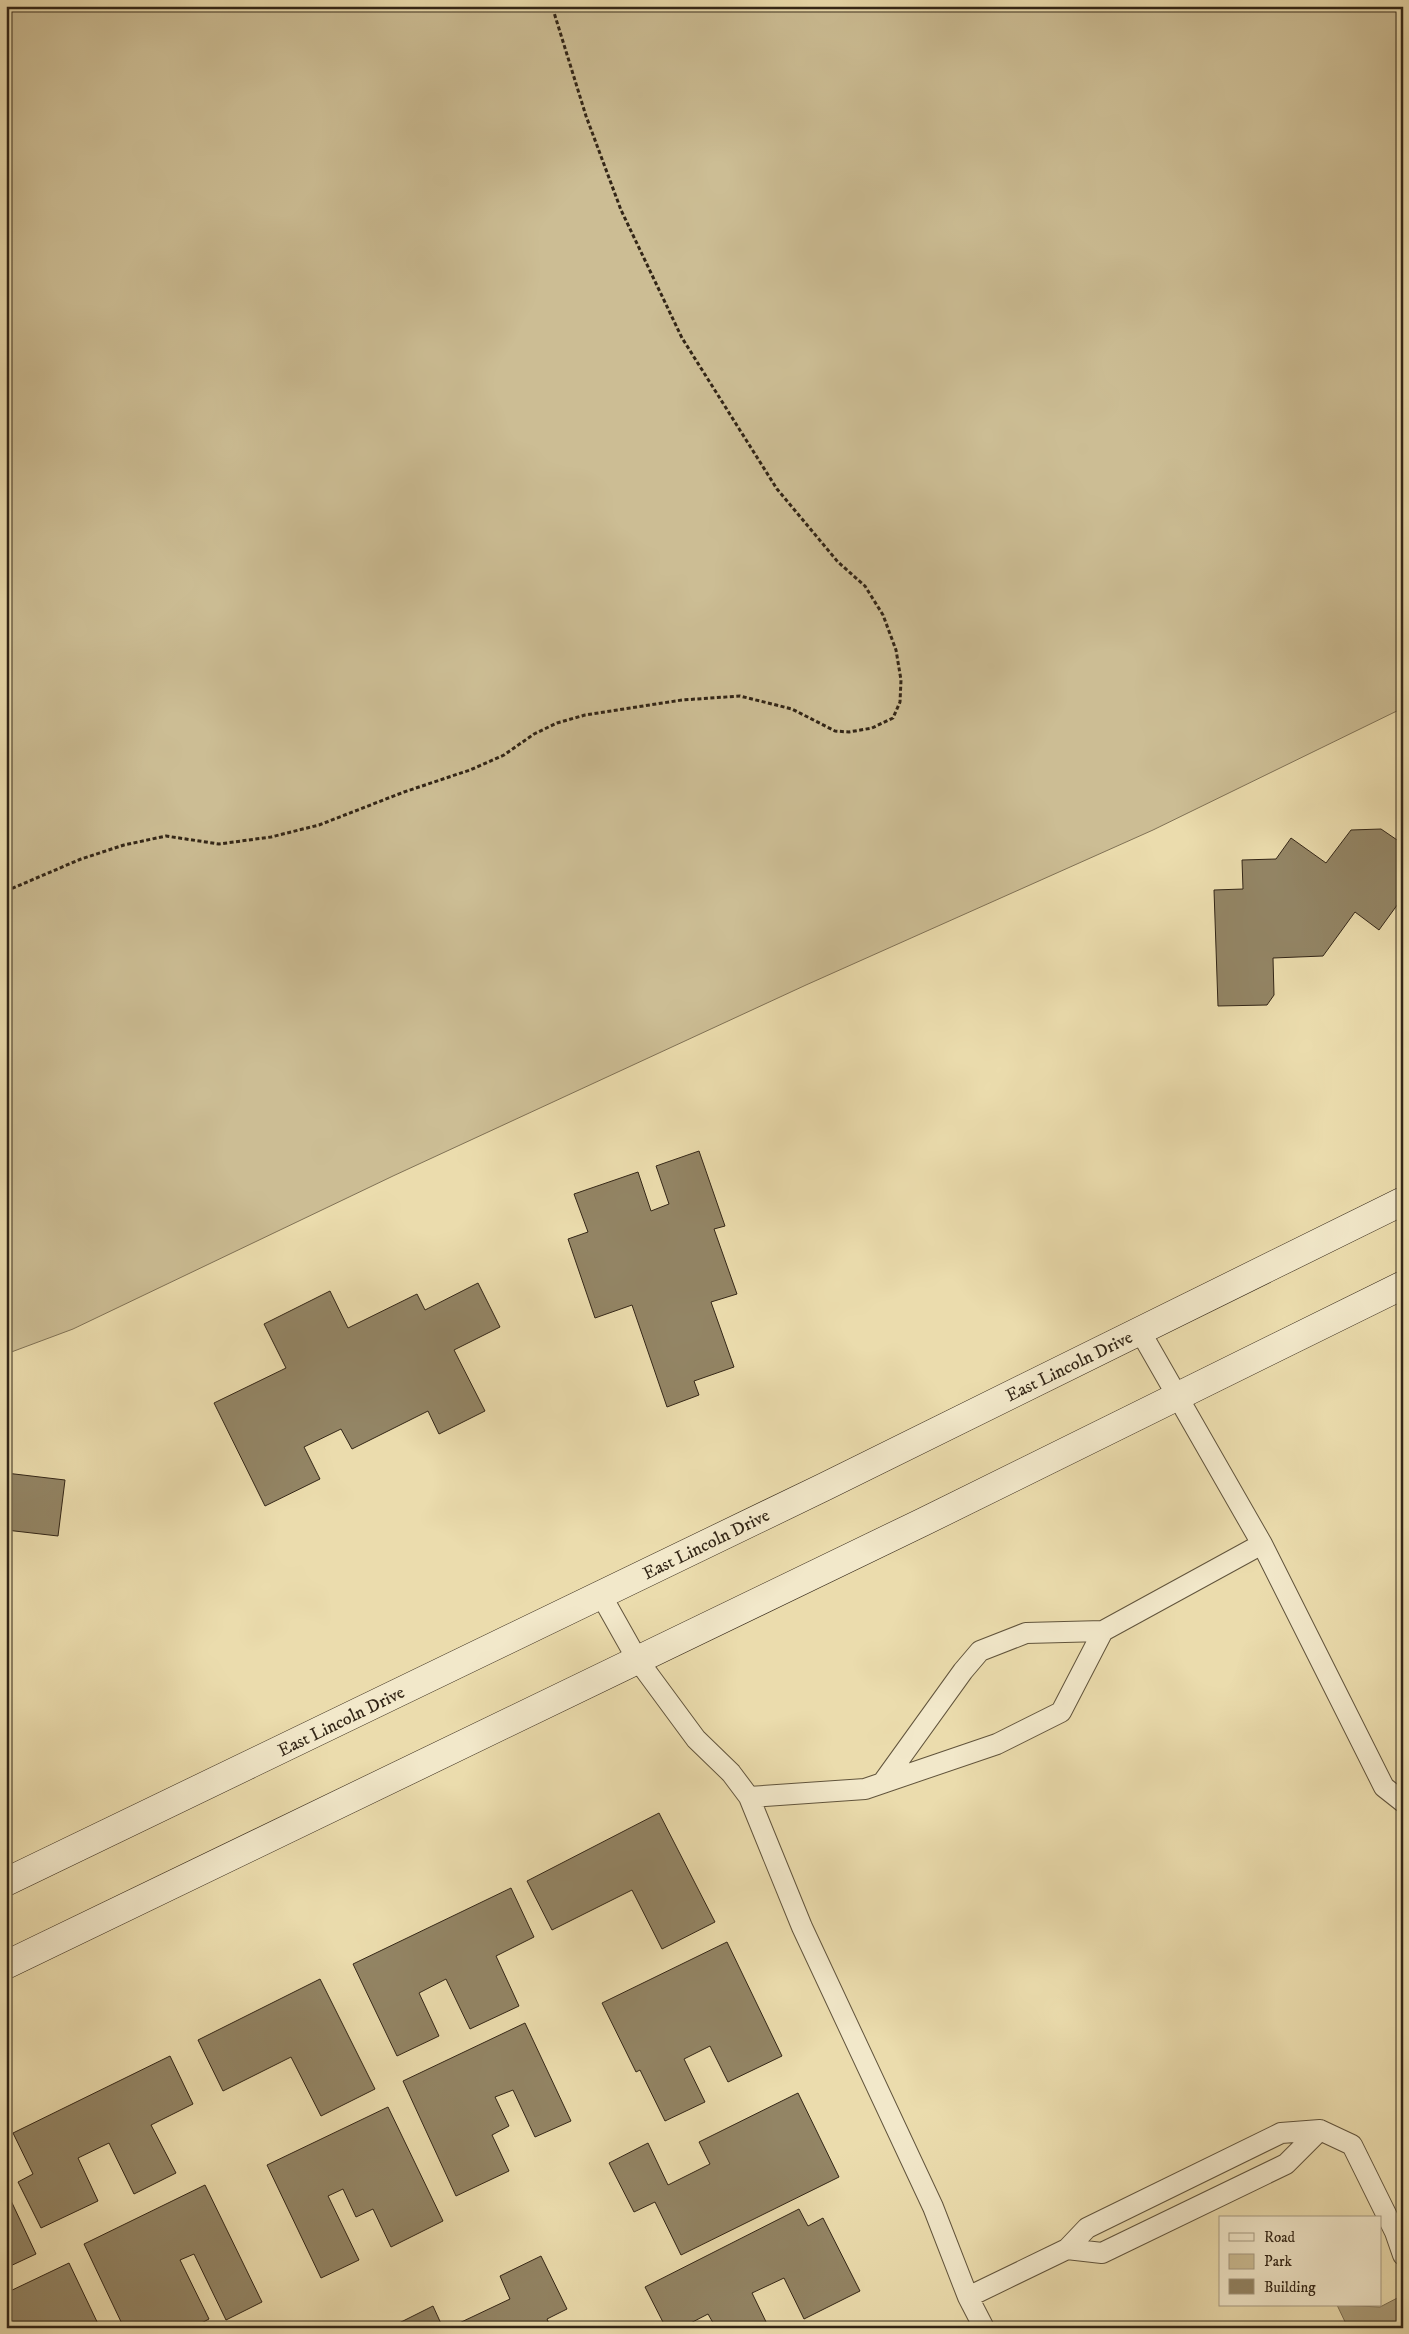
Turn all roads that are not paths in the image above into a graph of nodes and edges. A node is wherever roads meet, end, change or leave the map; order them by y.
1 (1403, 1201) edge
2 (1403, 1286) edge
3 (1140, 1331) junction
4 (1177, 1398) junction
5 (1262, 1544) junction
6 (601, 1595) junction
7 (1102, 1631) junction
8 (637, 1660) junction
9 (883, 1782) junction
10 (750, 1797) junction
11 (1403, 1802) edge
12 (6, 1882) edge
13 (6, 1965) edge
14 (1320, 2130) junction
15 (1067, 2249) junction
16 (1403, 2255) edge
17 (968, 2297) junction
18 (984, 2328) edge

1 - 3 main road, East Lincoln Drive
2 - 4 main road
3 - 4 lane
3 - 6 main road, East Lincoln Drive
4 - 5 lane
4 - 8 main road
5 - 7 lane
5 - 11 lane
6 - 8 lane
6 - 12 main road, East Lincoln Drive
7 - 9 lane
7 - 9 lane
8 - 10 lane
8 - 13 main road
9 - 10 lane
10 - 17 lane
14 - 15 lane
14 - 15 lane
14 - 16 lane
15 - 17 lane
17 - 18 lane

